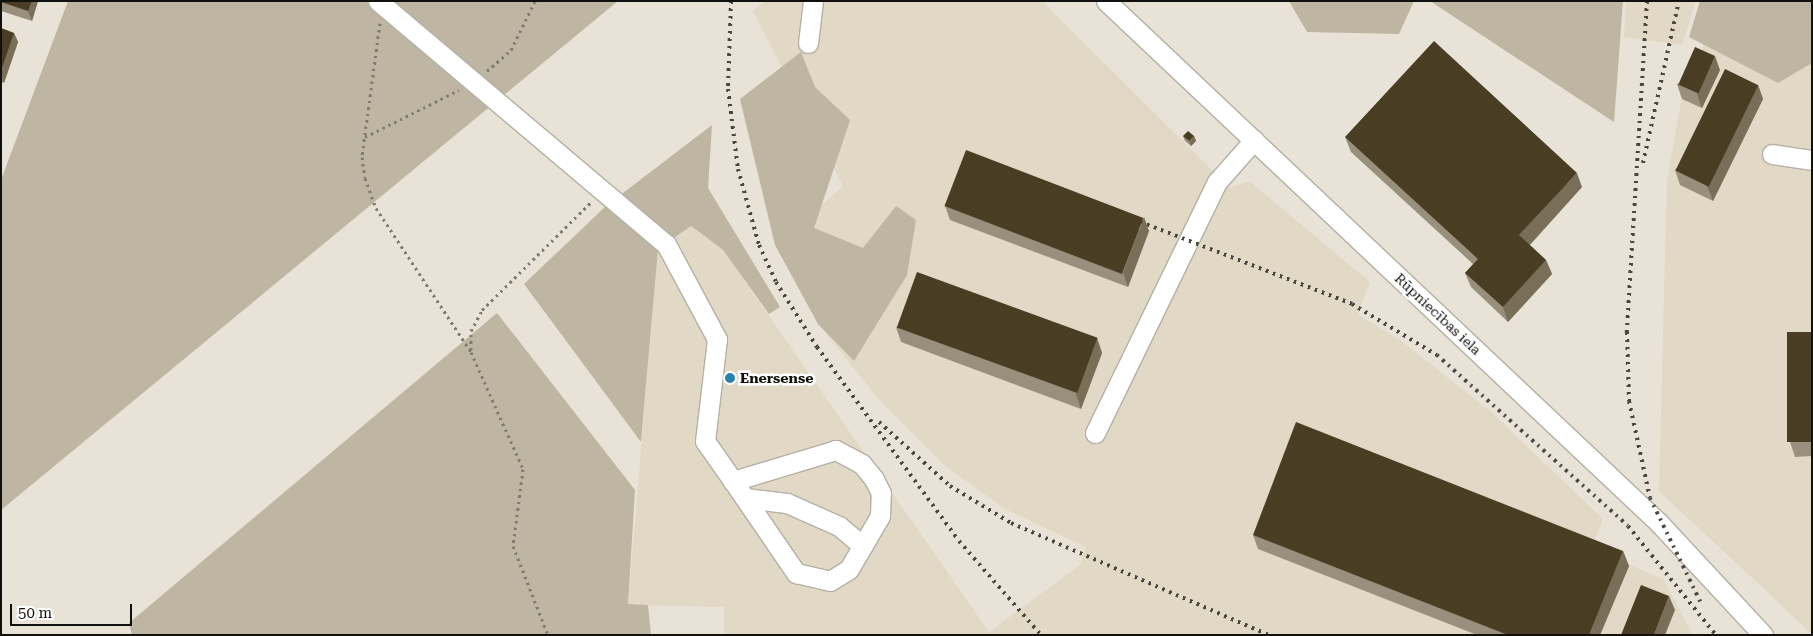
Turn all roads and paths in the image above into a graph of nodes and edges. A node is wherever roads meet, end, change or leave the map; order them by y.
1 (812, 1) edge
2 (1106, 1) edge
3 (380, 3) edge
4 (808, 43) dead end
5 (1254, 140) junction
6 (1772, 154) dead end
7 (1812, 160) edge
8 (602, 191) junction
9 (471, 352) junction
10 (1095, 433) dead end
11 (733, 481) junction
12 (745, 498) junction
13 (863, 546) junction
14 (548, 635) edge
15 (1763, 635) edge

1 - 4 street
2 - 5 street, Rūpniecības iela
3 - 8 street
3 - 9 path
5 - 10 street
5 - 15 street, Rūpniecības iela
6 - 7 street
8 - 9 path
8 - 11 street
9 - 14 path
11 - 12 street
11 - 13 street
12 - 13 street
12 - 13 street

